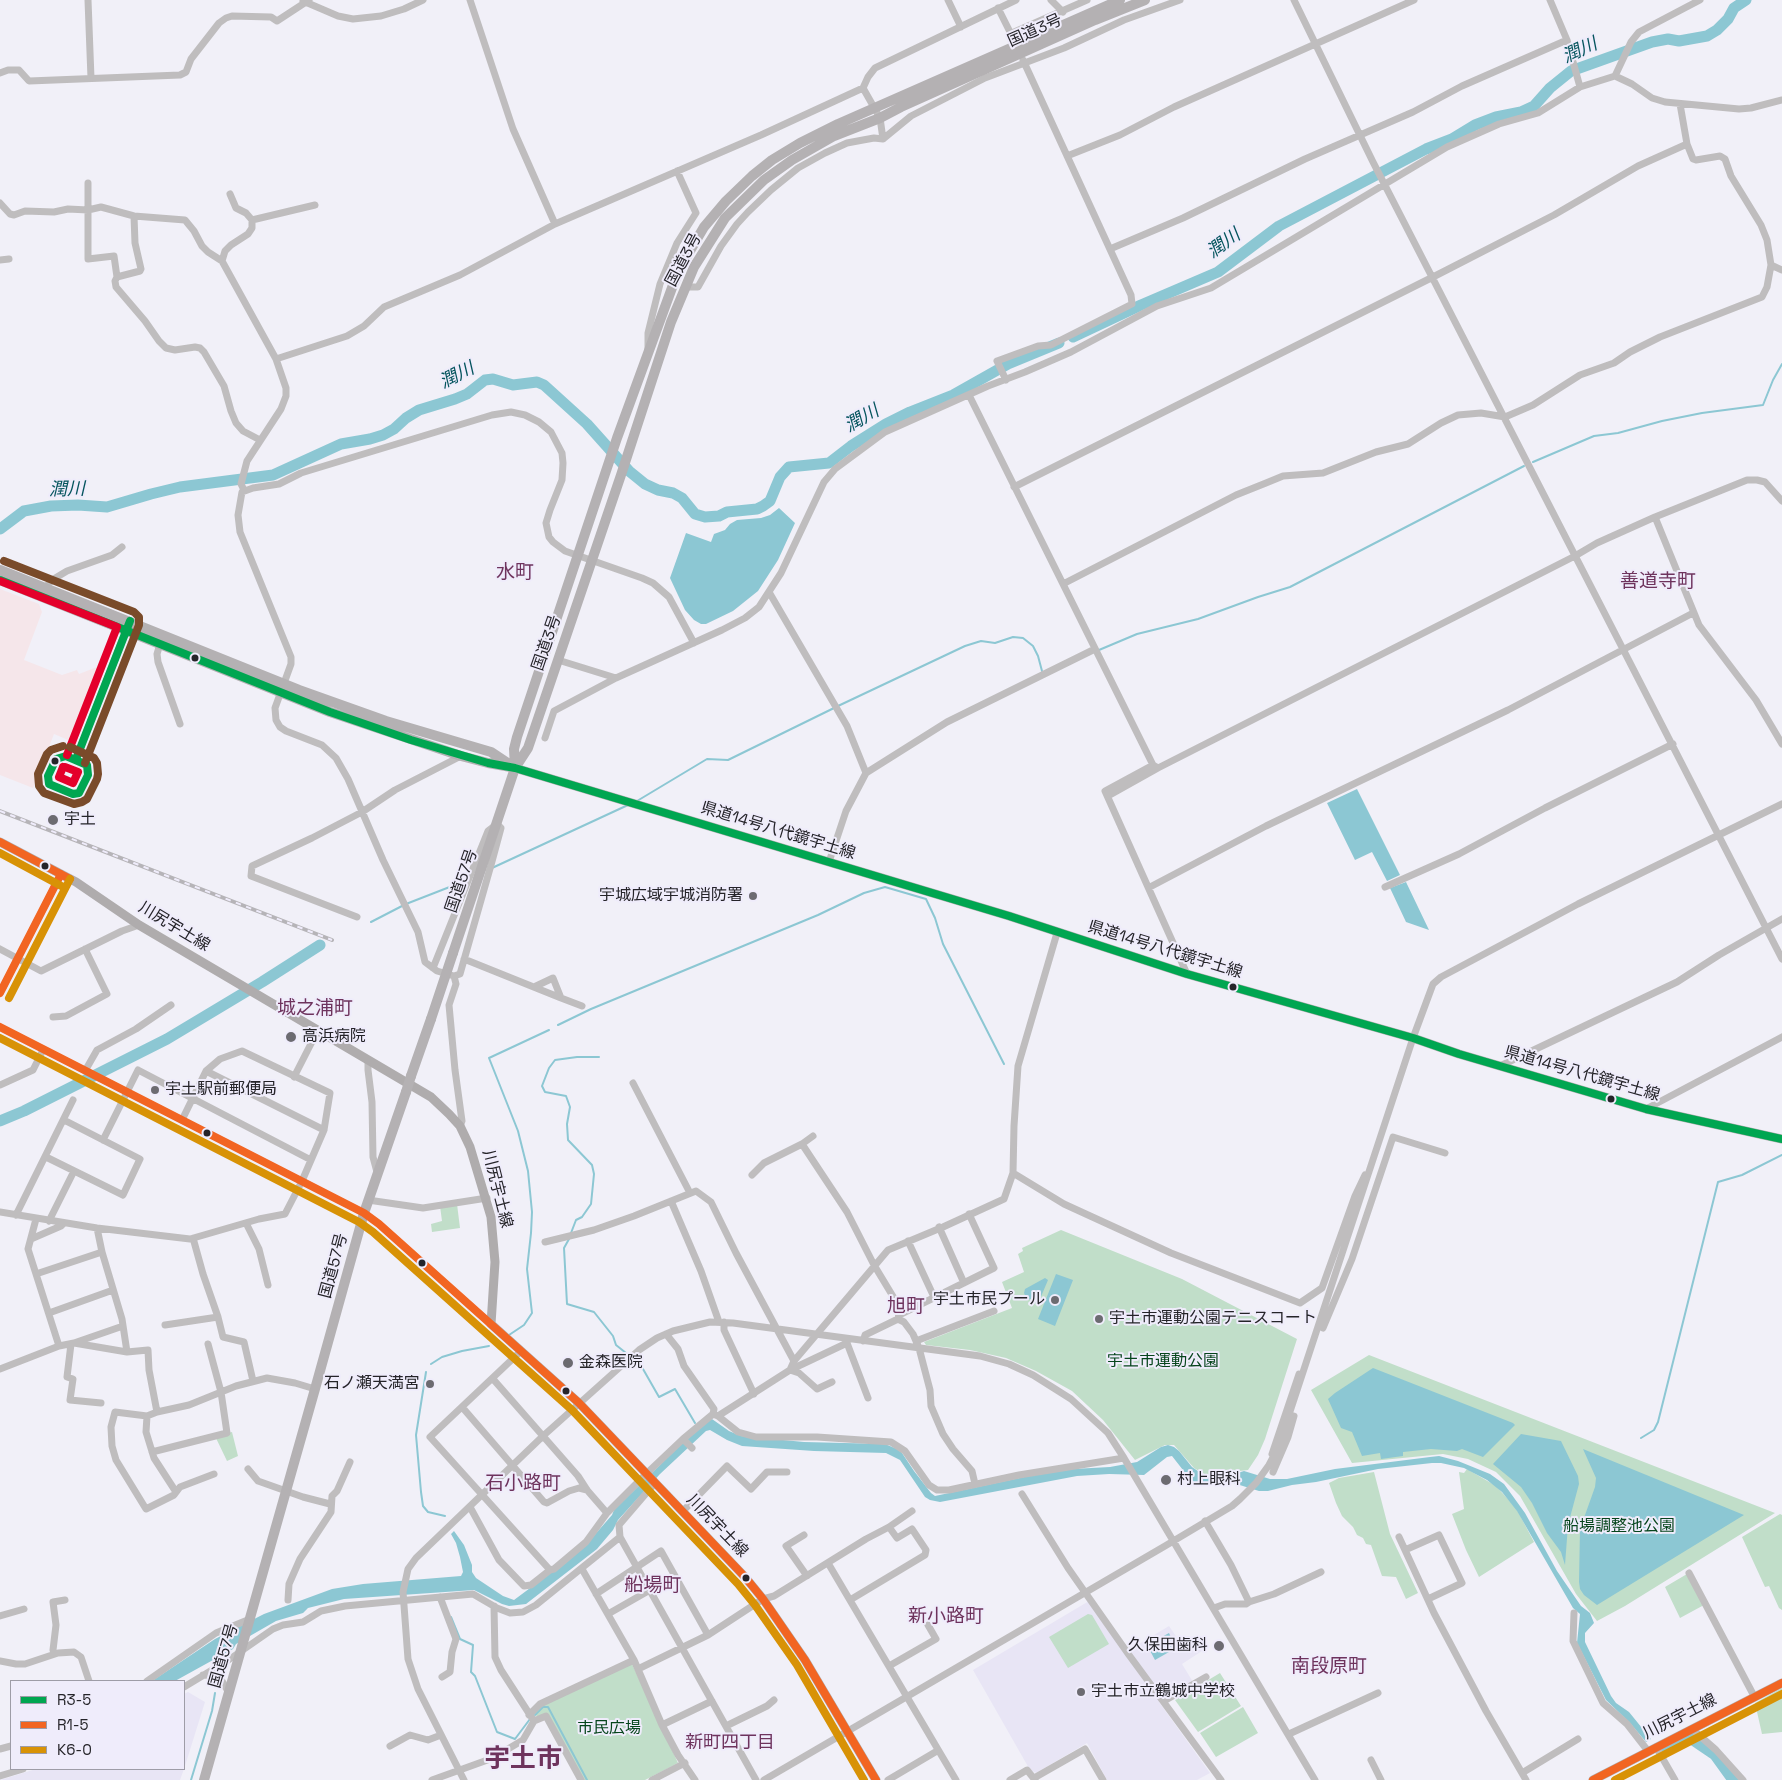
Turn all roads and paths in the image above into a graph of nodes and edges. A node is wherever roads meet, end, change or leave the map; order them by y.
1 (88, 0) edge
2 (423, 0) edge
3 (470, 0) edge
4 (948, 0) edge
5 (1016, 0) edge
6 (1051, 0) edge
7 (1087, 0) edge
8 (1120, 0) edge
9 (1145, 0) edge
10 (1180, 0) edge
11 (1294, 0) edge
12 (1414, 0) edge
13 (1550, 0) edge
14 (1700, 0) edge
15 (306, 1) edge
16 (998, 8) junction
17 (1063, 12) junction
18 (961, 27) junction
19 (1012, 33) junction
20 (1568, 40) junction
21 (1316, 45) junction
22 (1021, 54) junction
23 (0, 73) edge
24 (1615, 76) junction
25 (91, 78) junction
26 (1579, 84) junction
27 (863, 88) junction
28 (1782, 100) edge
29 (1680, 104) junction
30 (877, 113) junction
31 (1360, 136) junction
32 (883, 139) junction
33 (1687, 144) junction
34 (1067, 156) junction
35 (677, 171) junction
36 (88, 183) dead end
37 (1384, 184) junction
38 (230, 194) dead end
39 (0, 203) edge
40 (315, 205) dead end
41 (88, 210) junction
42 (134, 216) junction
43 (252, 220) junction
44 (556, 224) junction
45 (1110, 249) junction
46 (9, 259) dead end
47 (0, 260) edge
48 (222, 261) junction
49 (1771, 265) junction
50 (1782, 270) edge
51 (117, 277) junction
52 (1433, 277) junction
53 (685, 287) junction
54 (647, 356) junction
55 (276, 359) junction
56 (1005, 378) junction
57 (969, 394) junction
58 (1505, 417) junction
59 (260, 440) junction
60 (1014, 487) junction
61 (242, 489) junction
62 (1782, 502) edge
63 (1655, 517) junction
64 (122, 546) dead end
65 (579, 556) junction
66 (1575, 556) junction
67 (592, 560) junction
68 (0, 570) edge
69 (0, 580) edge
70 (1063, 584) junction
71 (45, 588) junction
72 (769, 592) junction
73 (1693, 613) junction
74 (128, 625) junction
75 (694, 643) junction
76 (160, 644) junction
77 (1095, 649) junction
78 (1624, 649) junction
79 (558, 660) junction
80 (616, 678) junction
81 (282, 688) junction
82 (180, 724) dead end
83 (545, 738) dead end
84 (1673, 744) junction
85 (1782, 744) edge
86 (461, 756) junction
87 (76, 759) dead end
88 (1155, 767) junction
89 (515, 768) junction
90 (866, 773) junction
91 (1782, 804) edge
92 (362, 812) junction
93 (497, 824) junction
94 (1720, 836) junction
95 (0, 842) edge
96 (829, 862) junction
97 (61, 874) junction
98 (1150, 887) junction
99 (1385, 887) dead end
100 (358, 917) dead end
101 (1782, 918) edge
102 (139, 925) junction
103 (1766, 928) junction
104 (1057, 933) junction
105 (0, 949) edge
106 (85, 950) junction
107 (18, 958) junction
108 (464, 959) junction
109 (1782, 959) edge
110 (433, 968) junction
111 (1188, 974) junction
112 (454, 976) junction
113 (534, 987) junction
114 (0, 993) edge
115 (561, 998) junction
116 (171, 1005) dead end
117 (582, 1006) dead end
118 (52, 1017) dead end
119 (0, 1027) edge
120 (318, 1030) junction
121 (1782, 1037) edge
122 (1413, 1038) junction
123 (43, 1050) junction
124 (368, 1060) junction
125 (1500, 1066) junction
126 (85, 1071) junction
127 (206, 1071) junction
128 (294, 1077) junction
129 (633, 1083) dead end
130 (0, 1085) edge
131 (127, 1092) junction
132 (192, 1098) junction
133 (73, 1100) dead end
134 (1646, 1109) junction
135 (64, 1120) junction
136 (182, 1120) junction
137 (460, 1126) junction
138 (324, 1130) junction
139 (813, 1136) dead end
140 (1782, 1139) edge
141 (103, 1140) junction
142 (1380, 1143) junction
143 (802, 1144) junction
144 (1444, 1153) dead end
145 (46, 1157) junction
146 (311, 1160) junction
147 (74, 1171) junction
148 (377, 1172) junction
149 (1013, 1173) junction
150 (752, 1175) dead end
151 (302, 1181) junction
152 (690, 1193) junction
153 (487, 1198) junction
154 (368, 1200) junction
155 (671, 1201) junction
156 (0, 1212) edge
157 (364, 1213) junction
158 (969, 1214) junction
159 (16, 1215) junction
160 (36, 1219) junction
161 (49, 1220) junction
162 (64, 1223) junction
163 (246, 1223) junction
164 (939, 1227) junction
165 (97, 1228) junction
166 (193, 1238) junction
167 (30, 1239) junction
168 (908, 1241) junction
169 (545, 1242) dead end
170 (102, 1252) junction
171 (874, 1265) junction
172 (36, 1274) junction
173 (964, 1283) junction
174 (268, 1285) dead end
175 (113, 1290) junction
176 (934, 1298) junction
177 (994, 1311) dead end
178 (49, 1313) junction
179 (218, 1317) junction
180 (898, 1317) junction
181 (722, 1322) junction
182 (491, 1324) junction
183 (165, 1325) dead end
184 (123, 1326) junction
185 (776, 1329) junction
186 (666, 1334) junction
187 (817, 1335) junction
188 (847, 1341) junction
189 (862, 1341) junction
190 (72, 1344) junction
191 (208, 1344) dead end
192 (917, 1344) junction
193 (59, 1346) junction
194 (1307, 1350) dead end
195 (521, 1351) junction
196 (127, 1352) junction
197 (794, 1361) junction
198 (0, 1369) edge
199 (790, 1370) junction
200 (493, 1379) junction
201 (253, 1381) junction
202 (832, 1382) dead end
203 (315, 1389) junction
204 (221, 1392) junction
205 (754, 1394) junction
206 (868, 1398) dead end
207 (101, 1403) dead end
208 (579, 1403) junction
209 (462, 1407) junction
210 (158, 1412) junction
211 (715, 1415) junction
212 (147, 1416) junction
213 (542, 1436) junction
214 (683, 1439) junction
215 (692, 1448) dead end
216 (152, 1452) junction
217 (1126, 1461) junction
218 (350, 1462) dead end
219 (513, 1465) junction
220 (1271, 1468) junction
221 (248, 1469) dead end
222 (787, 1472) dead end
223 (214, 1474) dead end
224 (647, 1474) junction
225 (655, 1482) junction
226 (975, 1484) junction
227 (587, 1490) junction
228 (176, 1492) junction
229 (286, 1492) junction
230 (483, 1494) junction
231 (1022, 1494) dead end
232 (330, 1504) junction
233 (470, 1507) junction
234 (682, 1511) junction
235 (912, 1511) dead end
236 (607, 1513) junction
237 (1205, 1521) junction
238 (889, 1527) junction
239 (804, 1535) dead end
240 (620, 1537) junction
241 (1399, 1537) dead end
242 (1174, 1541) junction
243 (1405, 1550) junction
244 (828, 1563) junction
245 (637, 1567) junction
246 (582, 1569) junction
247 (550, 1570) junction
248 (1321, 1572) dead end
249 (1689, 1573) dead end
250 (806, 1576) junction
251 (650, 1590) junction
252 (1086, 1591) junction
253 (596, 1594) junction
254 (440, 1597) junction
255 (763, 1599) junction
256 (1428, 1599) junction
257 (65, 1600) dead end
258 (288, 1600) dead end
259 (850, 1600) junction
260 (404, 1601) junction
261 (1249, 1602) junction
262 (494, 1606) junction
263 (1214, 1608) junction
264 (24, 1610) dead end
265 (1574, 1613) dead end
266 (608, 1614) junction
267 (0, 1616) edge
268 (250, 1619) junction
269 (928, 1625) dead end
270 (708, 1635) junction
271 (242, 1647) junction
272 (683, 1648) junction
273 (54, 1654) junction
274 (634, 1660) junction
275 (0, 1661) edge
276 (889, 1666) junction
277 (638, 1669) junction
278 (202, 1675) junction
279 (442, 1677) dead end
280 (1206, 1677) dead end
281 (89, 1680) edge
282 (149, 1680) edge
283 (1782, 1683) edge
284 (185, 1685) edge
285 (229, 1694) junction
286 (1378, 1694) dead end
287 (1754, 1696) junction
288 (907, 1697) junction
289 (774, 1700) dead end
290 (712, 1701) junction
291 (1164, 1701) junction
292 (532, 1718) junction
293 (662, 1725) junction
294 (726, 1726) junction
295 (1692, 1729) junction
296 (848, 1732) junction
297 (1289, 1734) junction
298 (441, 1735) junction
299 (1578, 1739) dead end
300 (390, 1746) dead end
301 (1652, 1749) junction
302 (937, 1751) junction
303 (1372, 1760) dead end
304 (685, 1763) junction
305 (20, 1770) edge
306 (459, 1771) junction
307 (1522, 1773) junction
308 (0, 1776) edge
309 (1035, 1779) edge
310 (204, 1780) edge
311 (432, 1780) edge
312 (464, 1780) edge
313 (581, 1780) edge
314 (652, 1780) edge
315 (695, 1780) edge
316 (756, 1780) edge
317 (764, 1780) edge
318 (876, 1780) edge
319 (888, 1780) edge
320 (956, 1780) edge
321 (1010, 1780) edge
322 (1103, 1780) edge
323 (1221, 1780) edge
324 (1315, 1780) edge
325 (1381, 1780) edge
326 (1526, 1780) edge
327 (1593, 1780) edge
328 (1675, 1780) edge
329 (1743, 1780) edge

1 - 25 street
2 - 15 street
3 - 44 street
4 - 18 street
5 - 16 street
6 - 17 street
7 - 17 street
8 - 22 highway, 国道3号
9 - 22 highway, 国道3号
10 - 22 street
11 - 21 street
12 - 21 street
13 - 20 street
14 - 24 street
15 - 25 street
16 - 18 street
16 - 19 street
17 - 19 street
18 - 27 street
19 - 22 street
20 - 26 street
20 - 31 street
21 - 31 street
21 - 34 street
22 - 30 highway, 国道3号
22 - 32 street
22 - 34 street
23 - 25 street
24 - 26 street
24 - 29 street
26 - 37 street
27 - 30 street
27 - 35 street
28 - 29 street
29 - 33 street
30 - 32 street
30 - 53 highway, 国道3号
30 - 54 highway, 国道3号
31 - 37 street
31 - 45 street
32 - 53 street
33 - 49 street
33 - 52 street
34 - 45 street
35 - 44 street
35 - 54 street
36 - 41 street
37 - 52 street
37 - 56 street
38 - 43 street
39 - 41 street
40 - 43 street
41 - 42 street
41 - 51 street
42 - 48 street
42 - 51 street
43 - 48 street
44 - 55 street
45 - 56 street
46 - 47 street
48 - 55 street
49 - 50 street
49 - 58 street
51 - 59 street
52 - 58 street
52 - 60 street
53 - 67 highway, 国道3号
54 - 65 highway, 国道3号
55 - 59 street
56 - 57 street
57 - 60 street
57 - 72 street
58 - 66 street
58 - 70 street
59 - 61 street
60 - 70 street
61 - 65 street
61 - 81 street
62 - 63 street
63 - 66 street
63 - 73 street
64 - 71 street
65 - 67 street
65 - 89 highway, 国道3号
66 - 78 street
66 - 88 street
67 - 75 street
67 - 79 highway, 国道3号
68 - 71 highway
69 - 74 highway
70 - 77 street
71 - 74 highway
72 - 75 street
72 - 90 street
73 - 78 street
73 - 85 street
74 - 76 highway
74 - 81 highway
74 - 87 street
75 - 80 street
76 - 81 highway
76 - 82 street
77 - 88 street
77 - 90 street
78 - 84 street
78 - 98 street
79 - 80 street
79 - 89 highway, 国道3号
80 - 83 street
81 - 86 highway
81 - 89 highway
81 - 92 street
84 - 94 street
84 - 99 street
86 - 89 highway
86 - 92 street
88 - 98 street
89 - 93 highway, 国道57号
89 - 96 main road, 県道14号八代鏡宇土線
90 - 96 street
91 - 94 street
92 - 100 street
92 - 110 street
93 - 108 street
93 - 110 street
93 - 148 highway, 国道57号, bridge
94 - 103 street
94 - 122 street
95 - 97 main road, 川尻宇土線
96 - 104 main road, 県道14号八代鏡宇土線
97 - 102 main road, 川尻宇土線
97 - 107 street
98 - 111 street
101 - 103 street
102 - 106 street
102 - 120 main road, 川尻宇土線
103 - 109 street
103 - 125 street
104 - 111 main road, 県道14号八代鏡宇土線
104 - 149 street
105 - 107 street
106 - 107 street
106 - 118 street
107 - 114 street
108 - 112 street
108 - 113 street
110 - 112 street
111 - 122 main road, 県道14号八代鏡宇土線
112 - 137 street
113 - 115 street
113 - 115 street
115 - 117 street
116 - 126 street
119 - 123 street
120 - 124 main road, 川尻宇土線
120 - 128 street
121 - 134 street
122 - 125 main road, 県道14号八代鏡宇土線
122 - 142 street
123 - 126 street
123 - 130 street
124 - 137 main road, 川尻宇土線
124 - 148 street
125 - 134 main road, 県道14号八代鏡宇土線
126 - 131 street
127 - 128 street
127 - 132 street
127 - 138 street
128 - 138 street
129 - 152 street
131 - 132 street
131 - 136 street
131 - 141 street
132 - 136 street
132 - 146 street
133 - 135 street
134 - 140 main road, 県道14号八代鏡宇土線
135 - 141 street
135 - 145 street
136 - 151 street
137 - 153 main road, 川尻宇土線
138 - 146 street
139 - 143 street
141 - 147 street
142 - 149 street
142 - 220 street
143 - 150 street
143 - 171 street
144 - 220 street
145 - 147 street
145 - 159 street
146 - 151 street
147 - 161 street
148 - 154 highway, 国道57号
149 - 158 street
151 - 157 street
151 - 163 street
152 - 155 street
152 - 185 street
153 - 154 street
153 - 182 main road, 川尻宇土線
154 - 157 highway, 国道57号
155 - 169 street
155 - 181 street
156 - 159 street
157 - 182 street
157 - 203 highway, 国道57号
158 - 164 street
158 - 173 street
159 - 160 street
160 - 161 street
160 - 167 street
161 - 162 street
162 - 165 street
162 - 167 street
163 - 166 street
163 - 174 street
164 - 168 street
164 - 173 street
165 - 166 street
165 - 170 street
166 - 179 street
167 - 172 street
168 - 171 street
168 - 176 street
170 - 172 street
170 - 175 street
171 - 180 street
171 - 187 street
172 - 178 street
173 - 176 street
175 - 178 street
175 - 184 street
176 - 180 street
177 - 192 street
178 - 193 street
179 - 183 street
179 - 201 street
180 - 189 street
180 - 192 street
181 - 185 street
181 - 186 street
181 - 205 street
182 - 195 main road, 川尻宇土線
184 - 190 street
184 - 196 street
185 - 187 street
185 - 197 street
186 - 208 street
186 - 211 street
187 - 188 street
187 - 197 street
188 - 189 street
188 - 199 street
188 - 206 street
189 - 192 street
190 - 193 street
190 - 196 street
190 - 207 street
191 - 204 street
192 - 217 street
192 - 226 street
193 - 198 street
194 - 220 street
195 - 200 street
195 - 208 main road, 川尻宇土線
196 - 210 street
197 - 199 street
199 - 202 street
199 - 205 street
200 - 209 street
200 - 213 street
201 - 203 street
201 - 204 street
203 - 229 highway, 国道57号
204 - 210 street
204 - 216 street
205 - 211 street
208 - 213 street
208 - 224 main road, 川尻宇土線
209 - 219 street
209 - 230 street
210 - 212 street
211 - 214 street
211 - 226 street
212 - 216 street
212 - 228 street
213 - 219 street
213 - 227 street
214 - 215 street
214 - 224 street
216 - 228 street
217 - 226 street
217 - 242 street
218 - 232 street
219 - 227 street
219 - 230 street
220 - 237 street
221 - 229 street
222 - 234 street
223 - 228 street
224 - 225 main road, 川尻宇土線
224 - 236 street
225 - 234 main road, 川尻宇土線
225 - 240 street
227 - 236 street
229 - 232 street
229 - 268 highway, 国道57号
230 - 233 street
230 - 247 street
231 - 252 street
232 - 258 street
233 - 247 street
233 - 260 street
234 - 255 main road, 川尻宇土線
235 - 238 street
236 - 247 street
237 - 242 street
237 - 261 street
238 - 244 street
238 - 259 street
239 - 250 street
240 - 245 street
240 - 246 street
241 - 243 street
242 - 252 street
242 - 263 street
243 - 256 street
243 - 256 street
244 - 250 street
244 - 259 street
245 - 251 street
245 - 253 street
245 - 270 street
246 - 253 street
246 - 262 street
248 - 261 street
249 - 287 street
250 - 255 street
251 - 266 street
251 - 272 street
252 - 288 street
252 - 291 street
253 - 266 street
254 - 260 street
254 - 262 street
254 - 279 street
255 - 270 street
255 - 296 main road, 川尻宇土線
256 - 307 street
257 - 273 street
259 - 276 street
260 - 271 street
260 - 298 street
261 - 263 street
262 - 292 street
263 - 297 street
264 - 267 street
265 - 301 street
266 - 274 street
268 - 271 highway, 国道57号
268 - 282 street
269 - 276 street
270 - 272 street
271 - 278 street
271 - 285 highway, 国道57号
272 - 277 street
272 - 290 street
273 - 275 street
273 - 281 street
274 - 277 street
274 - 292 street
276 - 288 street
277 - 293 street
278 - 284 street
278 - 285 street
280 - 291 street
283 - 287 main road, 川尻宇土線
285 - 310 highway, 国道57号
286 - 297 street
287 - 295 main road, 川尻宇土線
288 - 296 street
288 - 302 street
289 - 294 street
290 - 293 street
290 - 294 street
291 - 323 street
292 - 306 street
292 - 313 street
293 - 304 street
294 - 316 street
295 - 301 main road, 川尻宇土線
295 - 329 street
296 - 317 street
296 - 318 main road, 川尻宇土線
297 - 324 street
298 - 300 street
298 - 306 street
299 - 307 street
301 - 327 main road, 川尻宇土線
301 - 328 street
302 - 319 street
302 - 320 street
303 - 325 street
304 - 314 street
304 - 315 street
305 - 308 street
306 - 311 street
306 - 312 street
307 - 326 street
309 - 321 street
309 - 322 street

